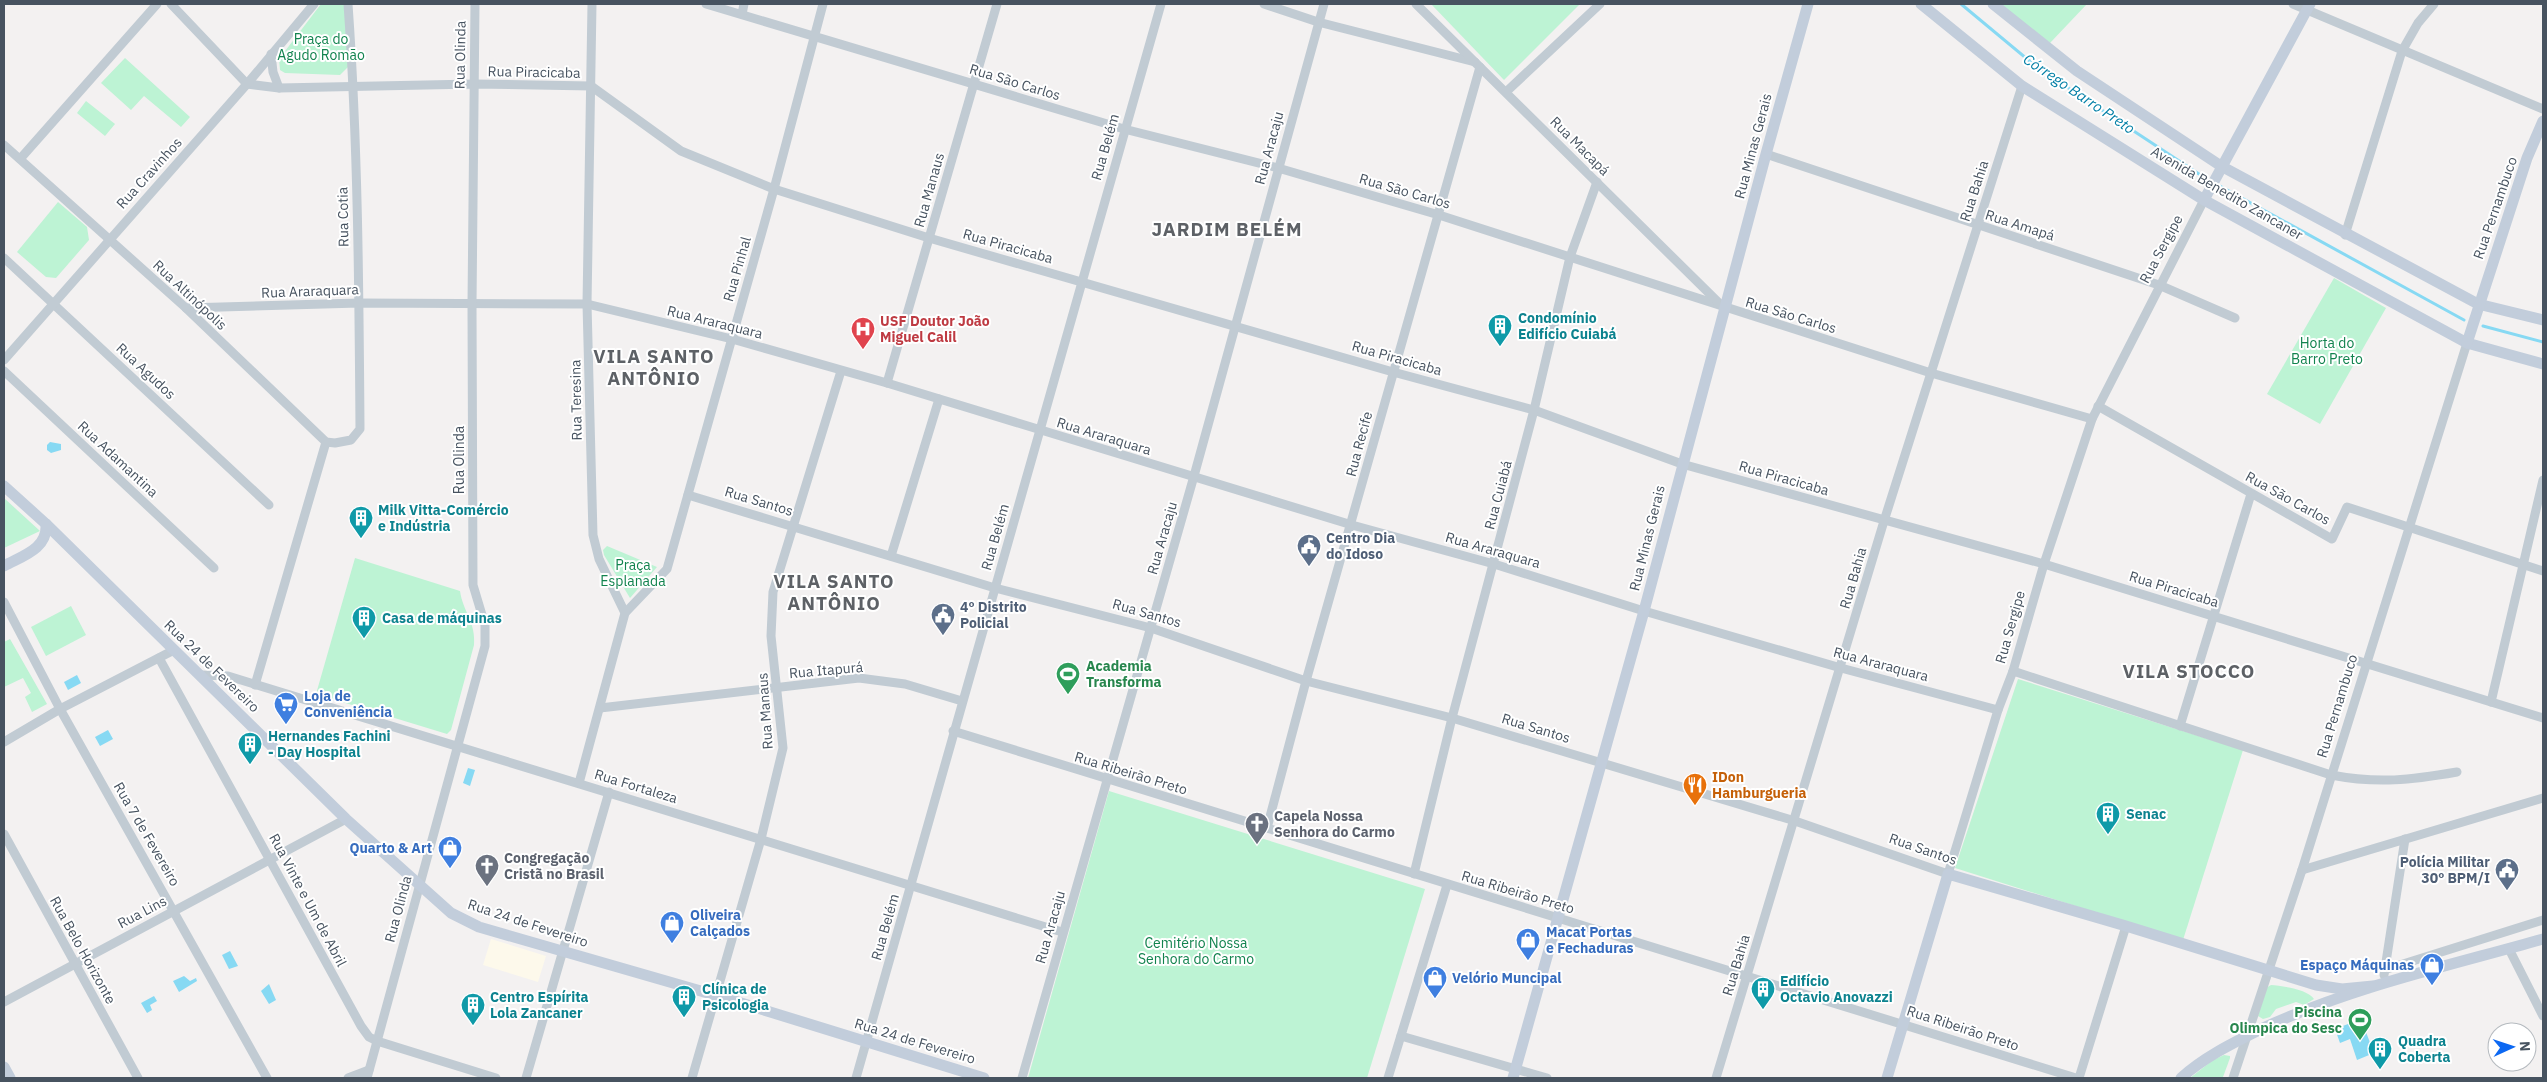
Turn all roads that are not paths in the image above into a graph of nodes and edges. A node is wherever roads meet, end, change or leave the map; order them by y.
1 (157, 4) edge
2 (172, 4) edge
3 (314, 4) edge
4 (348, 4) edge
5 (475, 4) edge
6 (592, 4) edge
7 (706, 4) edge
8 (744, 4) edge
9 (823, 4) edge
10 (997, 4) edge
11 (1161, 4) edge
12 (1264, 4) edge
13 (1324, 4) edge
14 (1416, 4) edge
15 (1600, 4) edge
16 (1808, 4) edge
17 (1921, 4) edge
18 (1993, 4) edge
19 (2293, 4) edge
20 (2434, 4) edge
21 (2309, 7) edge
22 (742, 14) junction
23 (1318, 22) junction
24 (814, 36) junction
25 (2402, 51) junction
26 (271, 54) junction
27 (1478, 65) junction
28 (247, 84) junction
29 (474, 84) junction
30 (974, 84) junction
31 (591, 86) junction
32 (2022, 86) junction
33 (354, 87) junction
34 (279, 88) junction
35 (1506, 92) junction
36 (2543, 110) edge
37 (2543, 121) edge
38 (1124, 129) junction
39 (4, 145) edge
40 (1766, 154) junction
41 (20, 159) junction
42 (2221, 166) junction
43 (1278, 168) junction
44 (1597, 182) junction
45 (774, 189) junction
46 (2204, 200) junction
47 (1439, 215) junction
48 (1978, 226) junction
49 (2345, 235) junction
50 (929, 238) junction
51 (108, 239) junction
52 (4, 258) edge
53 (1570, 258) junction
54 (1082, 281) junction
55 (2159, 285) junction
56 (54, 302) junction
57 (359, 303) junction
58 (472, 304) junction
59 (587, 304) junction
60 (2478, 304) junction
61 (186, 308) junction
62 (1724, 308) junction
63 (2235, 318) dead end
64 (2543, 320) edge
65 (1235, 325) junction
66 (732, 339) junction
67 (2467, 343) junction
68 (4, 360) edge
69 (2543, 364) edge
70 (841, 370) junction
71 (4, 371) edge
72 (1393, 372) junction
73 (1931, 373) junction
74 (886, 383) junction
75 (939, 400) junction
76 (2098, 406) junction
77 (1534, 410) junction
78 (2092, 419) junction
79 (1040, 431) junction
80 (326, 442) junction
81 (1682, 464) junction
82 (1194, 476) junction
83 (2543, 480) edge
84 (4, 486) edge
85 (2251, 494) junction
86 (688, 495) junction
87 (269, 506) dead end
88 (1884, 521) junction
89 (46, 524) junction
90 (1352, 525) junction
91 (793, 527) junction
92 (2409, 527) junction
93 (39, 546) junction
94 (71, 549) junction
95 (891, 556) junction
96 (1494, 564) junction
97 (2044, 564) junction
98 (2523, 564) junction
99 (4, 566) edge
100 (214, 568) dead end
101 (2543, 571) edge
102 (995, 588) junction
103 (4, 602) edge
104 (1644, 611) junction
105 (625, 613) junction
106 (2213, 615) junction
107 (1151, 628) junction
108 (174, 650) junction
109 (159, 658) junction
110 (2366, 663) junction
111 (1841, 668) junction
112 (2013, 671) junction
113 (201, 675) junction
114 (1306, 681) junction
115 (256, 685) junction
116 (778, 688) junction
117 (962, 700) junction
118 (2491, 702) junction
119 (600, 708) junction
120 (60, 709) junction
121 (1998, 710) junction
122 (1452, 718) junction
123 (2543, 718) edge
124 (2180, 726) junction
125 (953, 731) junction
126 (4, 742) edge
127 (456, 744) junction
128 (1600, 764) junction
129 (2458, 772) dead end
130 (2331, 775) junction
131 (1107, 780) junction
132 (580, 783) junction
133 (609, 792) junction
134 (2543, 798) edge
135 (346, 819) junction
136 (1795, 821) junction
137 (1267, 828) junction
138 (4, 834) edge
139 (761, 839) junction
140 (2405, 840) junction
141 (271, 859) junction
142 (2302, 870) junction
143 (1414, 874) junction
144 (1948, 874) junction
145 (418, 885) junction
146 (911, 885) junction
147 (1447, 885) junction
148 (174, 910) junction
149 (1558, 919) junction
150 (2543, 920) edge
151 (2126, 926) junction
152 (1062, 932) junction
153 (2543, 939) edge
154 (2543, 944) edge
155 (2521, 946) junction
156 (2509, 949) junction
157 (564, 951) junction
158 (75, 964) junction
159 (2268, 968) junction
160 (2384, 970) junction
161 (1747, 976) junction
162 (2385, 982) junction
163 (2316, 985) junction
164 (2374, 986) junction
165 (716, 995) junction
166 (4, 1002) edge
167 (2317, 1005) junction
168 (2543, 1016) edge
169 (1903, 1023) junction
170 (1401, 1036) junction
171 (2248, 1036) junction
172 (377, 1041) junction
173 (866, 1043) junction
174 (4, 1067) edge
175 (368, 1074) edge
176 (1515, 1074) edge
177 (10, 1078) edge
178 (138, 1078) edge
179 (267, 1078) edge
180 (348, 1078) edge
181 (496, 1078) edge
182 (526, 1078) edge
183 (692, 1078) edge
184 (856, 1078) edge
185 (984, 1078) edge
186 (1022, 1078) edge
187 (1388, 1078) edge
188 (1547, 1078) edge
189 (1716, 1078) edge
190 (1887, 1078) edge
191 (2077, 1078) edge
192 (2181, 1078) edge
193 (2233, 1078) edge

1 - 41 street
2 - 28 street
3 - 26 street, Rua Cravinhos
4 - 33 street, Rua Cotia
5 - 29 street, Rua Olinda
6 - 31 street, Rua Teresina
7 - 22 street, Rua São Carlos
8 - 22 street
9 - 24 street, Rua Pinhal
10 - 30 street, Rua Manaus
11 - 38 street, Rua Belém
12 - 23 street
13 - 23 street, Rua Aracaju
14 - 27 street, Rua Macapá
15 - 35 street
16 - 40 main road, Rua Minas Gerais
17 - 32 main road, Avenida Benedito Zancaner
18 - 42 main road, Avenida Benedito Zancaner
19 - 21 street
20 - 25 street
21 - 25 street
21 - 42 main road
22 - 24 street, Rua São Carlos
23 - 27 street
23 - 43 street, Rua Aracaju
24 - 30 street, Rua São Carlos
24 - 45 street, Rua Pinhal
25 - 36 street
25 - 49 street
26 - 28 street, Rua Cravinhos
26 - 34 street
27 - 35 street, Rua Macapá
27 - 47 street, Rua Recife
28 - 34 street, Rua Piracicaba
28 - 51 street, Rua Cravinhos
29 - 31 street, Rua Piracicaba
29 - 33 street, Rua Piracicaba
29 - 58 street, Rua Olinda
30 - 38 street, Rua São Carlos
30 - 50 street, Rua Manaus
31 - 45 street, Rua Piracicaba
31 - 59 street, Rua Teresina
32 - 46 main road, Avenida Benedito Zancaner
32 - 48 street, Rua Bahia
33 - 34 street, Rua Piracicaba
33 - 57 street, Rua Cotia
35 - 44 street, Rua Macapá
37 - 60 main road, Rua Pernambuco
38 - 43 street, Rua São Carlos
38 - 54 street, Rua Belém
39 - 41 street, Rua Altinópolis
40 - 48 street, Rua Amapá
40 - 62 main road, Rua Minas Gerais
41 - 51 street, Rua Altinópolis
42 - 46 main road
42 - 49 main road, Avenida Benedito Zancaner
43 - 47 street, Rua São Carlos
43 - 65 street, Rua Aracaju
44 - 53 street, Rua Cuiabá
44 - 62 street, Rua Macapá
45 - 50 street, Rua Piracicaba
45 - 66 street, Rua Pinhal
46 - 55 street, Rua Sergipe
46 - 67 main road, Avenida Benedito Zancaner
47 - 53 street, Rua São Carlos
47 - 72 street, Rua Recife
48 - 55 street, Rua Amapá
48 - 73 street, Rua Bahia
49 - 60 main road, Avenida Benedito Zancaner
50 - 54 street, Rua Piracicaba
50 - 74 street, Rua Manaus
51 - 56 street, Rua Cravinhos
51 - 61 street, Rua Altinópolis
52 - 56 street, Rua Agudos
53 - 62 street, Rua São Carlos
53 - 77 street, Rua Cuiabá
54 - 65 street, Rua Piracicaba
54 - 79 street, Rua Belém
55 - 63 street, Rua Amapá
55 - 76 street, Rua Sergipe
56 - 68 street, Rua Cravinhos
56 - 87 street, Rua Agudos
57 - 58 street, Rua Araraquara
57 - 61 street, Rua Araraquara
57 - 80 street, Rua Cotia
58 - 59 street, Rua Araraquara
58 - 127 street, Rua Olinda
59 - 66 street, Rua Araraquara
59 - 105 street, Rua Teresina
60 - 64 main road, Avenida Benedito Zancaner
60 - 67 main road, Rua Pernambuco
61 - 80 street, Rua Altinópolis
62 - 73 street, Rua São Carlos
62 - 81 main road, Rua Minas Gerais
65 - 72 street, Rua Piracicaba
65 - 82 street, Rua Aracaju
66 - 70 street, Rua Araraquara
66 - 86 street, Rua Pinhal
67 - 69 main road, Avenida Benedito Zancaner
67 - 92 street, Rua Pernambuco
70 - 74 street, Rua Araraquara
70 - 91 street, Rua Manaus
71 - 100 street, Rua Adamantina
72 - 77 street, Rua Piracicaba
72 - 90 street, Rua Recife
73 - 78 street, Rua São Carlos
73 - 88 street, Rua Bahia
74 - 75 street, Rua Araraquara
75 - 79 street, Rua Araraquara
75 - 95 street
76 - 78 street, Rua Sergipe
76 - 85 street, Rua São Carlos
77 - 81 street, Rua Piracicaba
77 - 96 street, Rua Cuiabá
78 - 97 street, Rua Sergipe
79 - 82 street, Rua Araraquara
79 - 102 street, Rua Belém
80 - 115 street
81 - 88 street, Rua Piracicaba
81 - 104 main road, Rua Minas Gerais
82 - 90 street, Rua Araraquara
82 - 107 street, Rua Aracaju
83 - 98 street
84 - 89 main road, Rua 24 de Fevereiro
85 - 92 street, Rua São Carlos
85 - 106 street
86 - 91 street, Rua Santos
86 - 105 street, Rua Pinhal
88 - 97 street, Rua Piracicaba
88 - 111 street, Rua Bahia
89 - 93 main road
89 - 94 main road, Rua 24 de Fevereiro
90 - 96 street, Rua Araraquara
90 - 114 street, Rua Recife
91 - 95 street, Rua Santos
91 - 116 street, Rua Manaus
92 - 98 street, Rua São Carlos
92 - 110 street, Rua Pernambuco
93 - 94 main road
93 - 99 main road
94 - 108 main road, Rua 24 de Fevereiro
95 - 102 street, Rua Santos
96 - 104 street, Rua Araraquara
96 - 122 street, Rua Cuiabá
97 - 106 street, Rua Piracicaba
97 - 112 street, Rua Sergipe
98 - 101 street, Rua São Carlos
98 - 118 street
102 - 107 street, Rua Santos
102 - 117 street, Rua Belém
103 - 120 street, Rua 7 de Fevereiro
104 - 111 street, Rua Araraquara
104 - 128 main road, Rua Minas Gerais
105 - 119 street
106 - 110 street, Rua Piracicaba
106 - 124 street
107 - 114 street, Rua Santos
107 - 131 street, Rua Aracaju
108 - 109 street
108 - 113 main road, Rua 24 de Fevereiro
109 - 120 street
109 - 141 street, Rua Vinte e Um de Abril
110 - 118 street, Rua Piracicaba
110 - 130 street, Rua Pernambuco
111 - 121 street, Rua Araraquara
111 - 136 street, Rua Bahia
112 - 121 street, Rua Sergipe
112 - 124 street
113 - 115 street, Rua Fortaleza
113 - 135 main road, Rua 24 de Fevereiro
114 - 122 street, Rua Santos
114 - 137 street, Rua Recife
115 - 127 street, Rua Fortaleza
116 - 117 street, Rua Itapurá
116 - 119 street, Rua Itapurá
116 - 139 street, Rua Manaus
117 - 125 street, Rua Belém
118 - 123 street, Rua Piracicaba
119 - 132 street
120 - 126 street
120 - 148 street, Rua 7 de Fevereiro
121 - 144 street, Rua Sergipe
122 - 128 street, Rua Santos
122 - 143 street, Rua Cuiabá
124 - 130 street
125 - 131 street, Rua Ribeirão Preto
125 - 146 street, Rua Belém
127 - 132 street, Rua Fortaleza
127 - 145 street, Rua Olinda
128 - 136 street, Rua Santos
128 - 149 main road, Rua Minas Gerais
129 - 130 street
130 - 142 street, Rua Pernambuco
131 - 137 street, Rua Ribeirão Preto
131 - 152 street, Rua Aracaju
132 - 133 street, Rua Fortaleza
133 - 139 street, Rua Fortaleza
133 - 157 street
134 - 140 street
135 - 141 street, Rua Lins
135 - 145 main road, Rua 24 de Fevereiro
136 - 144 street, Rua Santos
136 - 161 street, Rua Bahia
137 - 143 street, Rua Ribeirão Preto
138 - 158 street, Rua Belo Horizonte
139 - 146 street, Rua Fortaleza
139 - 165 street, Rua Manaus
140 - 142 street
140 - 160 street
141 - 148 street, Rua Lins
141 - 172 street, Rua Vinte e Um de Abril
142 - 159 street, Rua Pernambuco
143 - 147 street, Rua Ribeirão Preto
144 - 151 main road, Rua Santos
144 - 169 main road, Rua Sergipe
145 - 157 main road, Rua 24 de Fevereiro
145 - 172 street, Rua Olinda
146 - 152 street, Rua Fortaleza
146 - 173 street, Rua Belém
147 - 149 street, Rua Ribeirão Preto
147 - 170 street
148 - 158 street, Rua Lins
148 - 179 street, Rua 7 de Fevereiro
149 - 161 street, Rua Ribeirão Preto
149 - 176 main road, Rua Minas Gerais
150 - 160 street
151 - 159 main road, Rua Santos
151 - 191 street
152 - 186 street, Rua Aracaju
153 - 155 main road
154 - 155 main road
155 - 156 main road
156 - 162 main road
156 - 168 street
157 - 165 main road, Rua 24 de Fevereiro
157 - 182 street
158 - 166 street, Rua Lins
158 - 178 street, Rua Belo Horizonte
159 - 163 main road, Rua Santos
159 - 171 street, Rua Pernambuco
160 - 162 street
161 - 169 street, Rua Ribeirão Preto
161 - 189 street, Rua Bahia
162 - 164 main road
163 - 164 main road, Rua Santos
163 - 167 main road
164 - 167 main road
165 - 173 main road, Rua 24 de Fevereiro
165 - 183 street, Rua Manaus
167 - 171 main road
169 - 190 main road, Rua Sergipe
169 - 191 street, Rua Ribeirão Preto
170 - 176 street
170 - 187 street
171 - 192 main road
171 - 193 street, Rua Pernambuco
172 - 175 street, Rua Olinda
172 - 181 street, Rua Vinte e Um de Abril
173 - 184 street, Rua Belém
173 - 185 main road, Rua 24 de Fevereiro
174 - 177 main road
175 - 180 street
176 - 188 street

